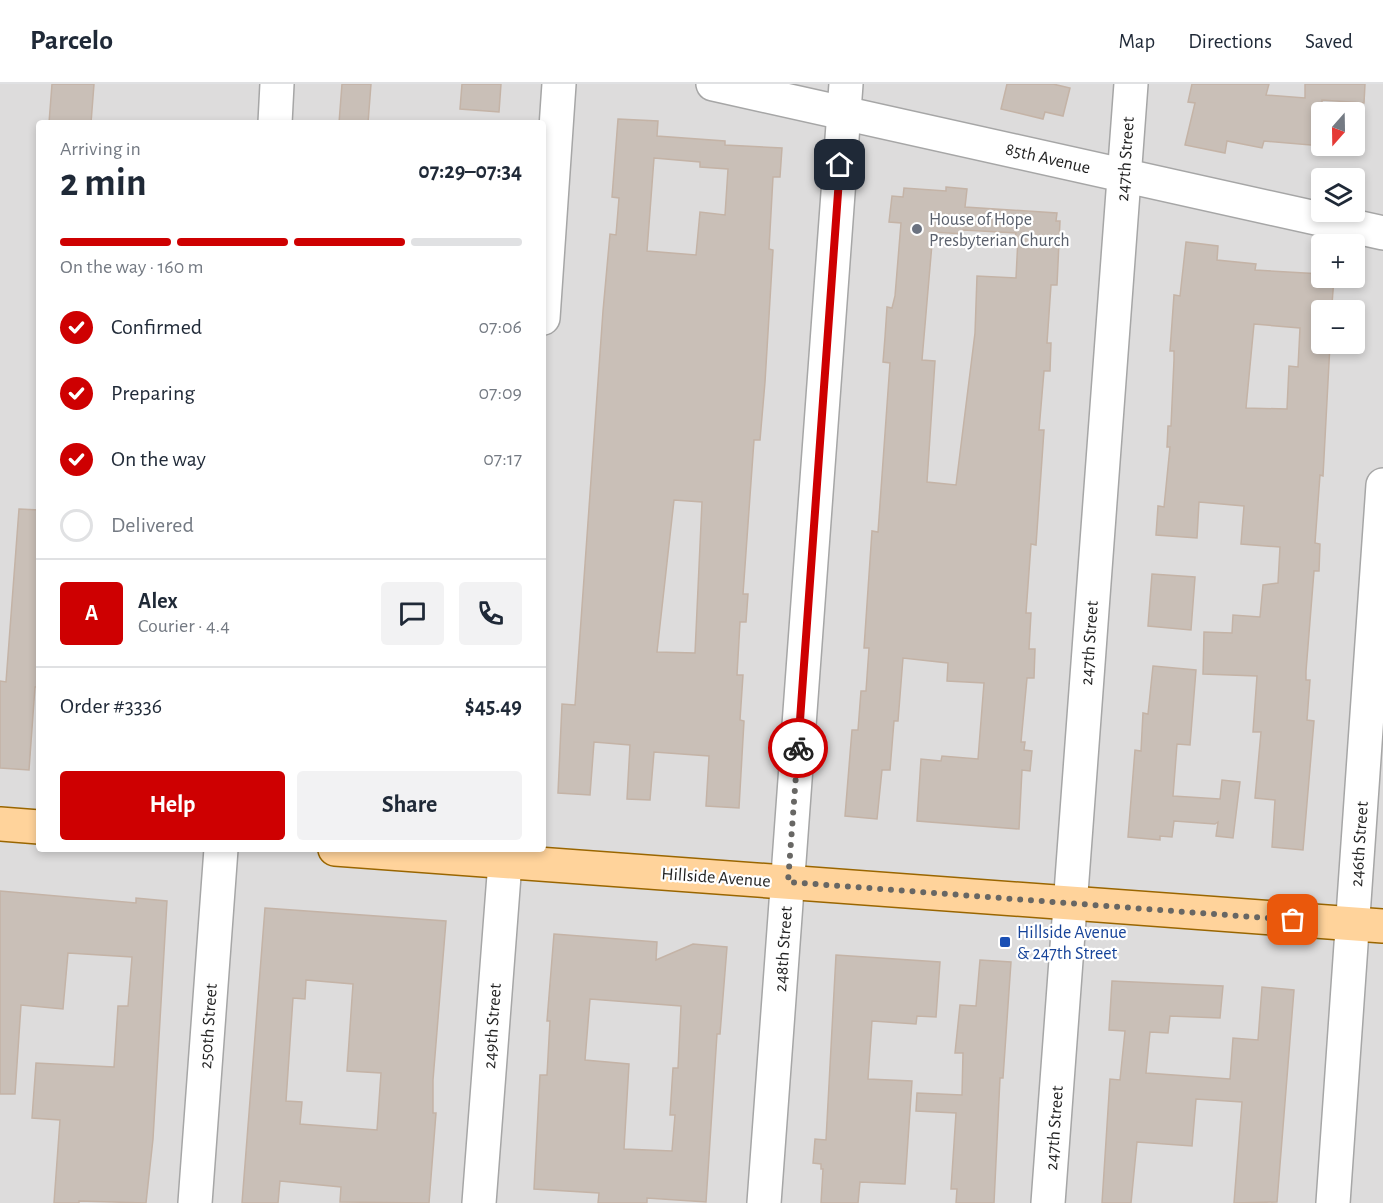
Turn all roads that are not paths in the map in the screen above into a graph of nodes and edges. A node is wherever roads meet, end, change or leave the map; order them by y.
1 (277, 84) edge
2 (560, 84) edge
3 (713, 84) edge
4 (1131, 84) edge
5 (845, 98) edge
6 (274, 120) edge
7 (1124, 175) junction
8 (1383, 233) edge
9 (546, 277) edge
10 (1383, 485) edge
11 (0, 824) edge
12 (36, 827) edge
13 (221, 852) edge
14 (420, 852) edge
15 (505, 855) edge
16 (788, 882) junction
17 (1070, 903) junction
18 (1368, 925) edge
19 (195, 1203) edge
20 (479, 1203) edge
21 (764, 1203) edge
22 (1048, 1203) edge
23 (1333, 1203) edge

1 - 6 street
2 - 9 street
3 - 5 street, 85th Avenue
4 - 7 street, 247th Street
5 - 7 street, 85th Avenue
5 - 16 street, 248th Street
7 - 8 street, 85th Avenue
7 - 17 street, 247th Street
10 - 18 street, 246th Street
11 - 12 main road
13 - 19 street, 250th Street
14 - 15 main road, Hillside Avenue
15 - 16 main road, Hillside Avenue
15 - 20 street, 249th Street
16 - 17 main road, Hillside Avenue
16 - 21 street, 248th Street
17 - 18 main road, Hillside Avenue
17 - 22 street, 247th Street
18 - 23 street, 246th Street

